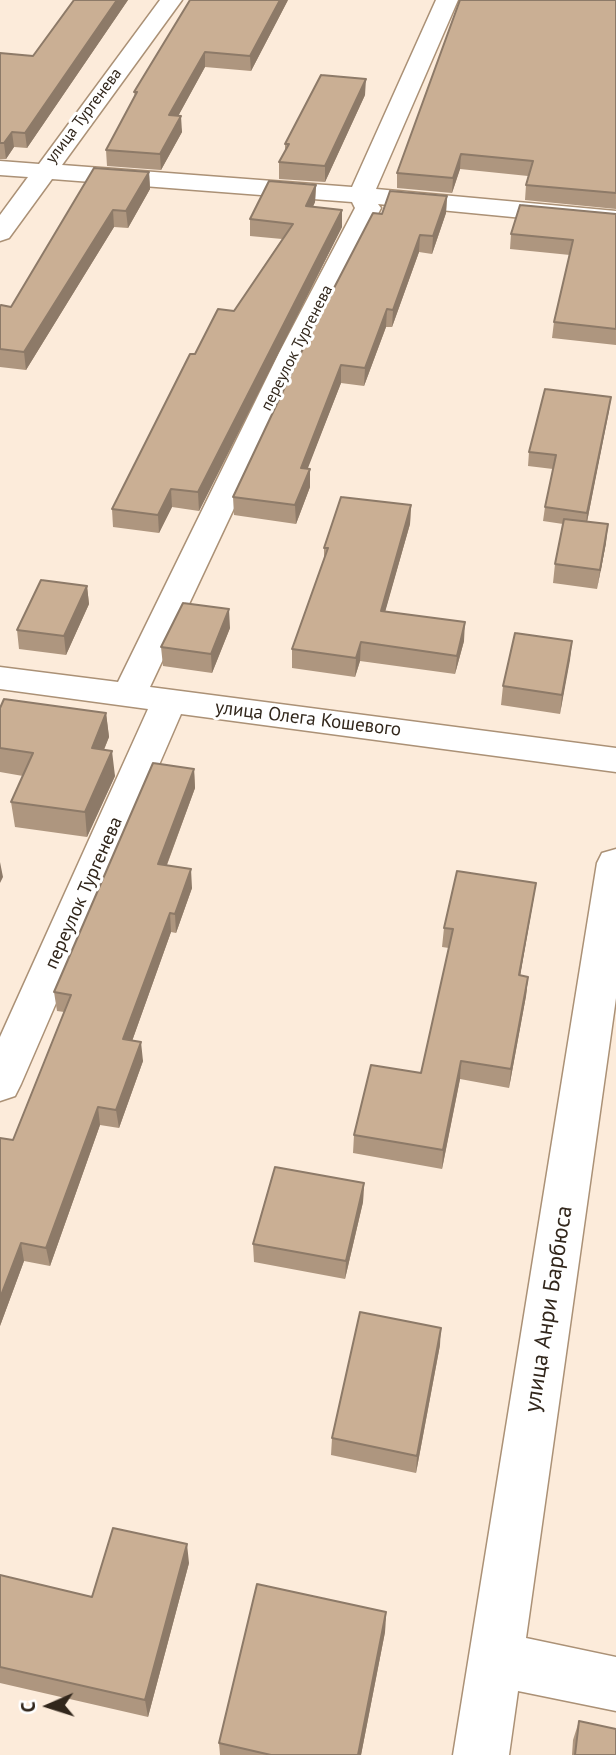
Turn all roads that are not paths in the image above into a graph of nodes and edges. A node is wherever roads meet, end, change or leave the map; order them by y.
1 (171, 0) edge
2 (447, 0) edge
3 (0, 167) edge
4 (42, 172) junction
5 (361, 195) junction
6 (616, 219) edge
7 (0, 233) edge
8 (0, 678) edge
9 (129, 695) junction
10 (169, 701) junction
11 (616, 760) edge
12 (616, 863) edge
13 (0, 1084) edge
14 (496, 1659) junction
15 (616, 1684) edge
16 (481, 1755) edge

1 - 4 street, улица Тургенева
2 - 5 street, переулок Тургенева
3 - 4 street
4 - 5 street
4 - 7 street, улица Тургенева
5 - 6 street
5 - 9 street, переулок Тургенева
8 - 9 street, улица Олега Кошевого
9 - 10 street, улица Олега Кошевого
10 - 11 street, улица Олега Кошевого
10 - 13 street, переулок Тургенева
12 - 14 street, улица Анри Барбюса
14 - 15 street
14 - 16 street, улица Анри Барбюса

